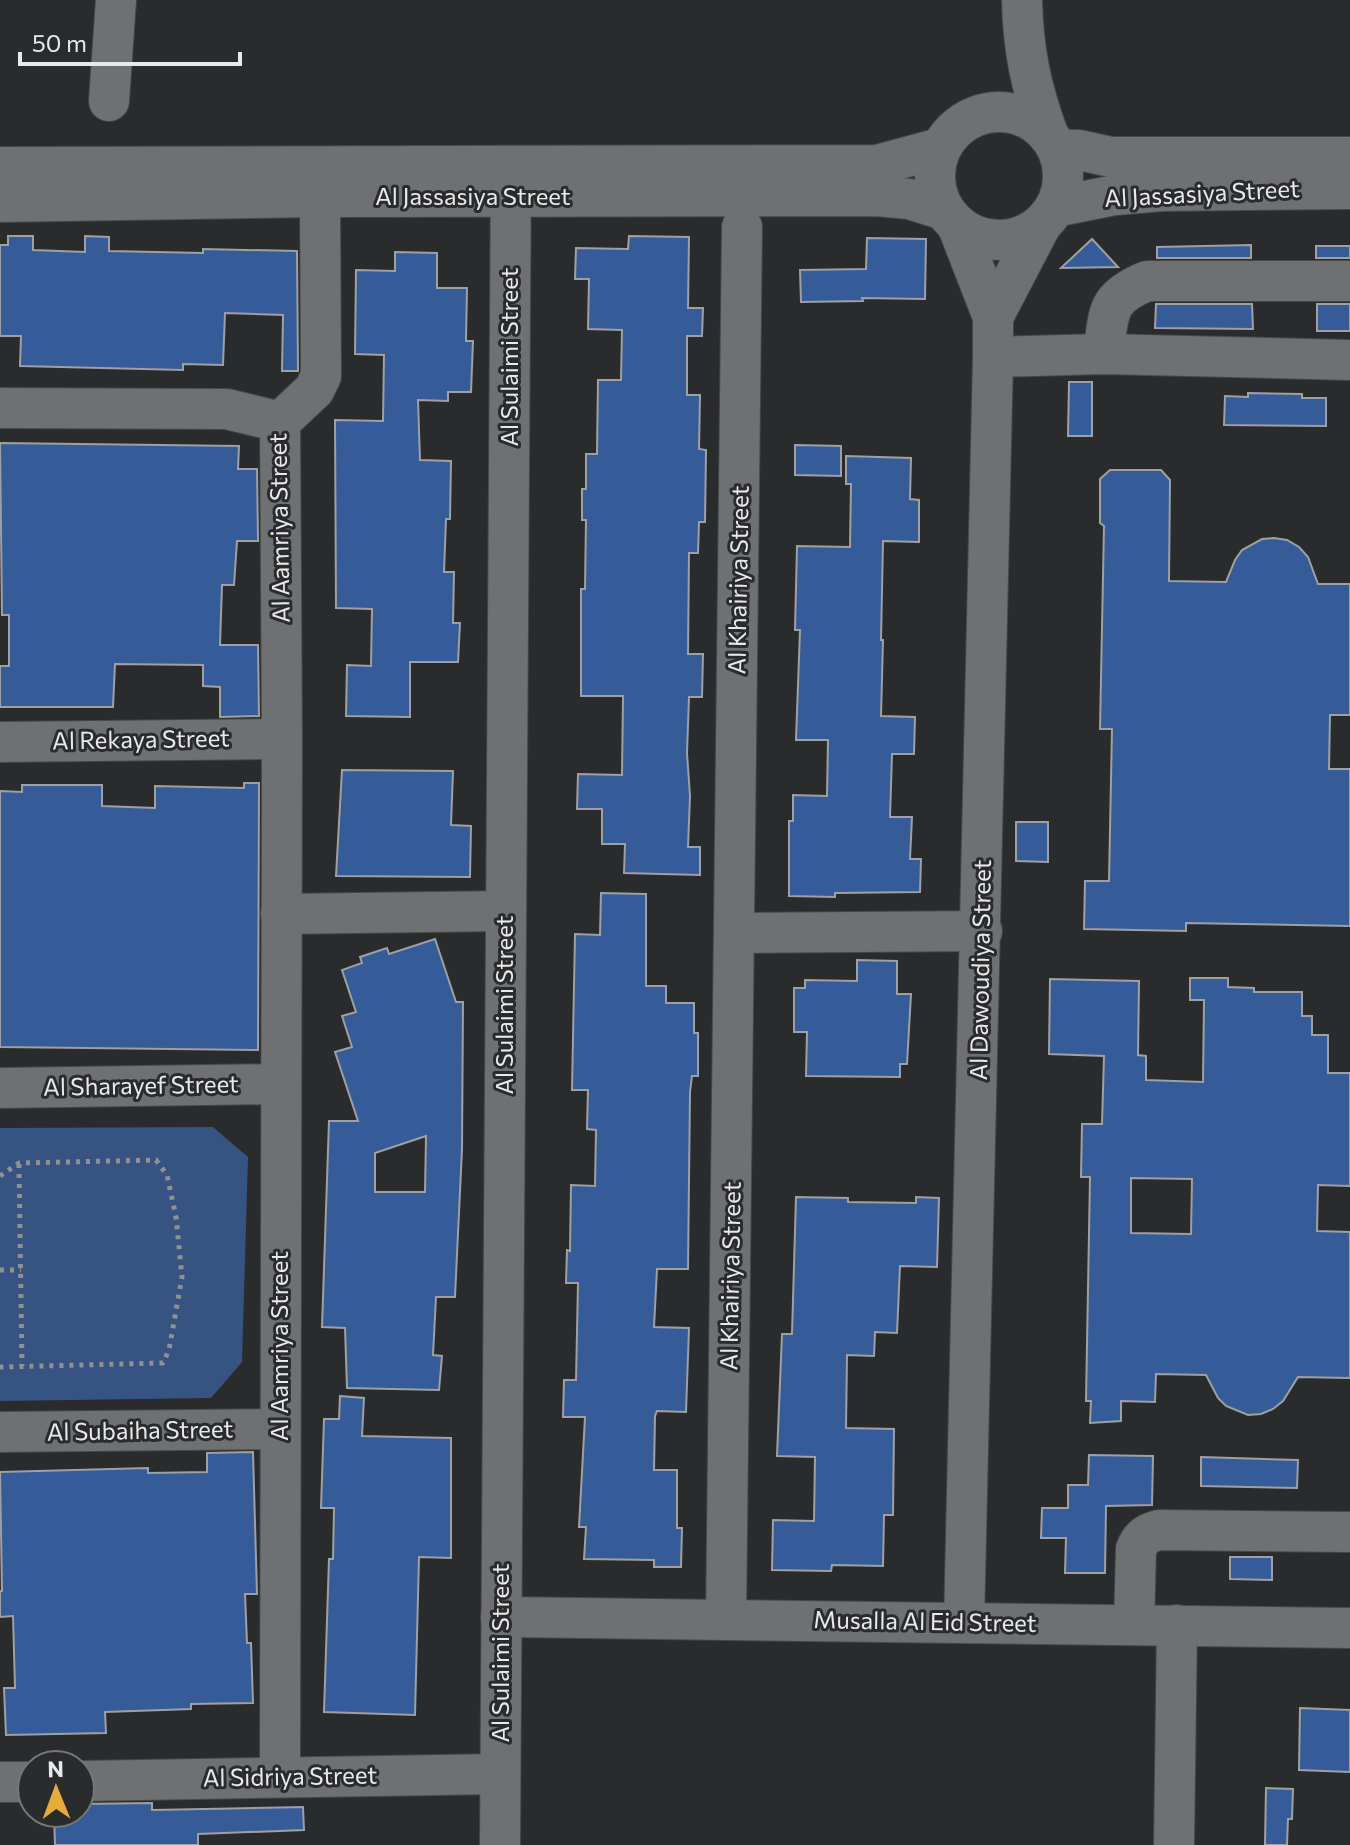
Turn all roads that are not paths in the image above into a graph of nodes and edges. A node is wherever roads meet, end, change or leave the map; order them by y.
1 (116, 0) edge
2 (1022, 16) edge
3 (109, 101) dead end
4 (985, 112) junction
5 (1053, 142) junction
6 (940, 148) junction
7 (1350, 157) edge
8 (0, 167) edge
9 (511, 181) junction
10 (1350, 189) edge
11 (320, 197) junction
12 (0, 202) edge
13 (1048, 216) junction
14 (951, 218) junction
15 (742, 227) dead end
16 (1350, 281) edge
17 (993, 317) junction
18 (1103, 354) junction
19 (993, 357) junction
20 (1350, 360) edge
21 (0, 408) edge
22 (280, 422) junction
23 (282, 739) junction
24 (0, 742) edge
25 (506, 911) junction
26 (281, 914) junction
27 (982, 931) junction
28 (735, 933) junction
29 (281, 1084) junction
30 (0, 1088) edge
31 (280, 1429) junction
32 (0, 1432) edge
33 (1350, 1532) edge
34 (501, 1617) junction
35 (726, 1620) junction
36 (964, 1623) junction
37 (1134, 1625) junction
38 (1177, 1625) junction
39 (1350, 1628) edge
40 (500, 1774) junction
41 (280, 1777) junction
42 (96, 1781) edge
43 (500, 1845) edge
44 (1174, 1845) edge

1 - 3 street
2 - 4 street
2 - 5 street
4 - 5 street
4 - 6 street
5 - 7 street, Al Jassasiya Street
5 - 13 street
6 - 9 street, Al Jassasiya Street
6 - 14 street
8 - 9 street, Al Jassasiya Street
9 - 11 street, Al Jassasiya Street
9 - 14 street, Al Jassasiya Street
9 - 25 street, Al Sulaimi Street
10 - 13 street, Al Jassasiya Street
11 - 12 street, Al Jassasiya Street
11 - 22 street
13 - 14 street
13 - 17 street, Al Dawoudiya Street
14 - 17 street, Al Dawoudiya Street
15 - 28 street, Al Khairiya Street
16 - 18 street
17 - 19 street, Al Dawoudiya Street
18 - 19 street
18 - 20 street
19 - 27 street, Al Dawoudiya Street
21 - 22 street, Al Aamriya Street
22 - 23 street, Al Aamriya Street
23 - 24 street, Al Rekaya Street
23 - 26 street, Al Aamriya Street
25 - 26 street
25 - 34 street, Al Sulaimi Street
26 - 29 street, Al Aamriya Street
27 - 28 street
27 - 36 street, Al Dawoudiya Street
28 - 35 street, Al Khairiya Street
29 - 30 street, Al Sharayef Street
29 - 31 street, Al Aamriya Street
31 - 32 street, Al Subaiha Street
31 - 41 street, Al Aamriya Street
33 - 37 street
34 - 35 street, Musalla Al Eid Street
34 - 40 street, Al Sulaimi Street
35 - 36 street, Musalla Al Eid Street
36 - 37 street, Musalla Al Eid Street
37 - 38 street, Musalla Al Eid Street
38 - 39 street, Musalla Al Eid Street
38 - 44 street
40 - 41 street, Al Sidriya Street
40 - 43 street, Al Sulaimi Street
41 - 42 street, Al Sidriya Street

